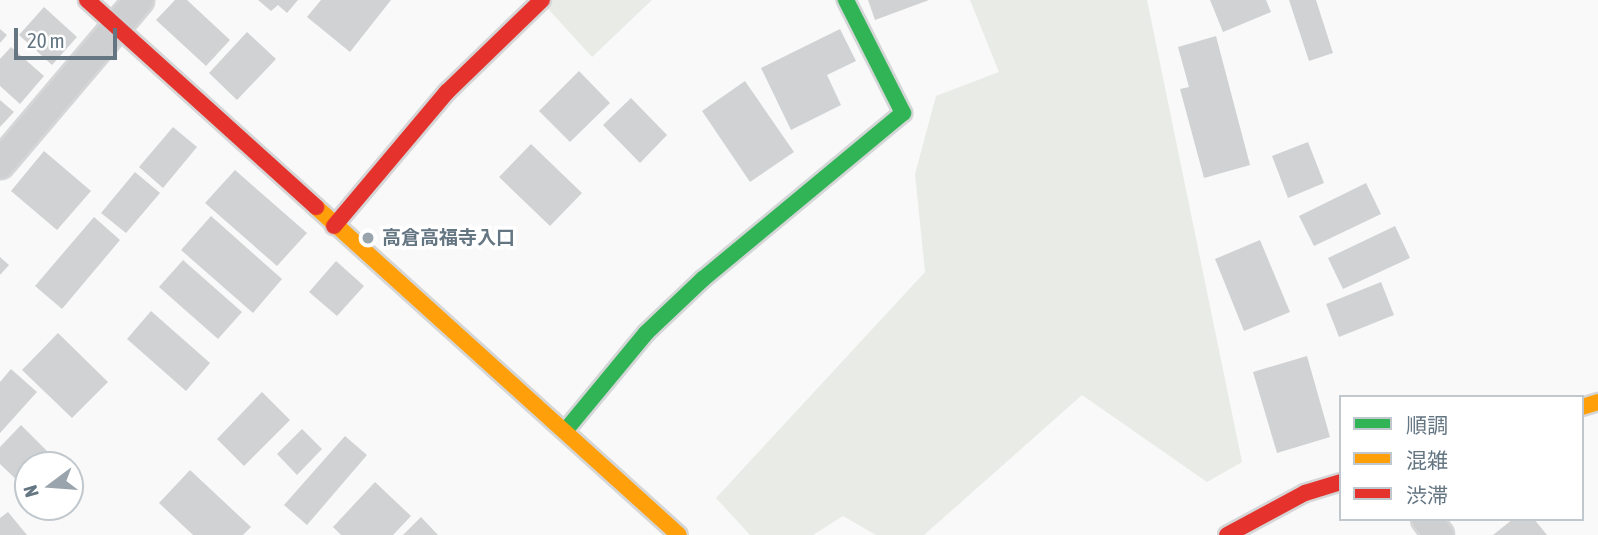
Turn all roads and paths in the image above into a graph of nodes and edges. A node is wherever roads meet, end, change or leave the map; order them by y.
1 (87, 0) edge
2 (139, 0) edge
3 (542, 0) edge
4 (846, 0) edge
5 (115, 26) junction
6 (0, 164) edge
7 (334, 226) junction
8 (565, 430) junction
9 (1339, 483) edge
10 (1428, 521) edge
11 (679, 535) edge
12 (1227, 535) edge
13 (1439, 535) edge

1 - 5 street
2 - 5 street
3 - 7 street
4 - 8 street
5 - 6 street
5 - 7 street
7 - 8 street
8 - 11 street
9 - 12 street
10 - 13 street

